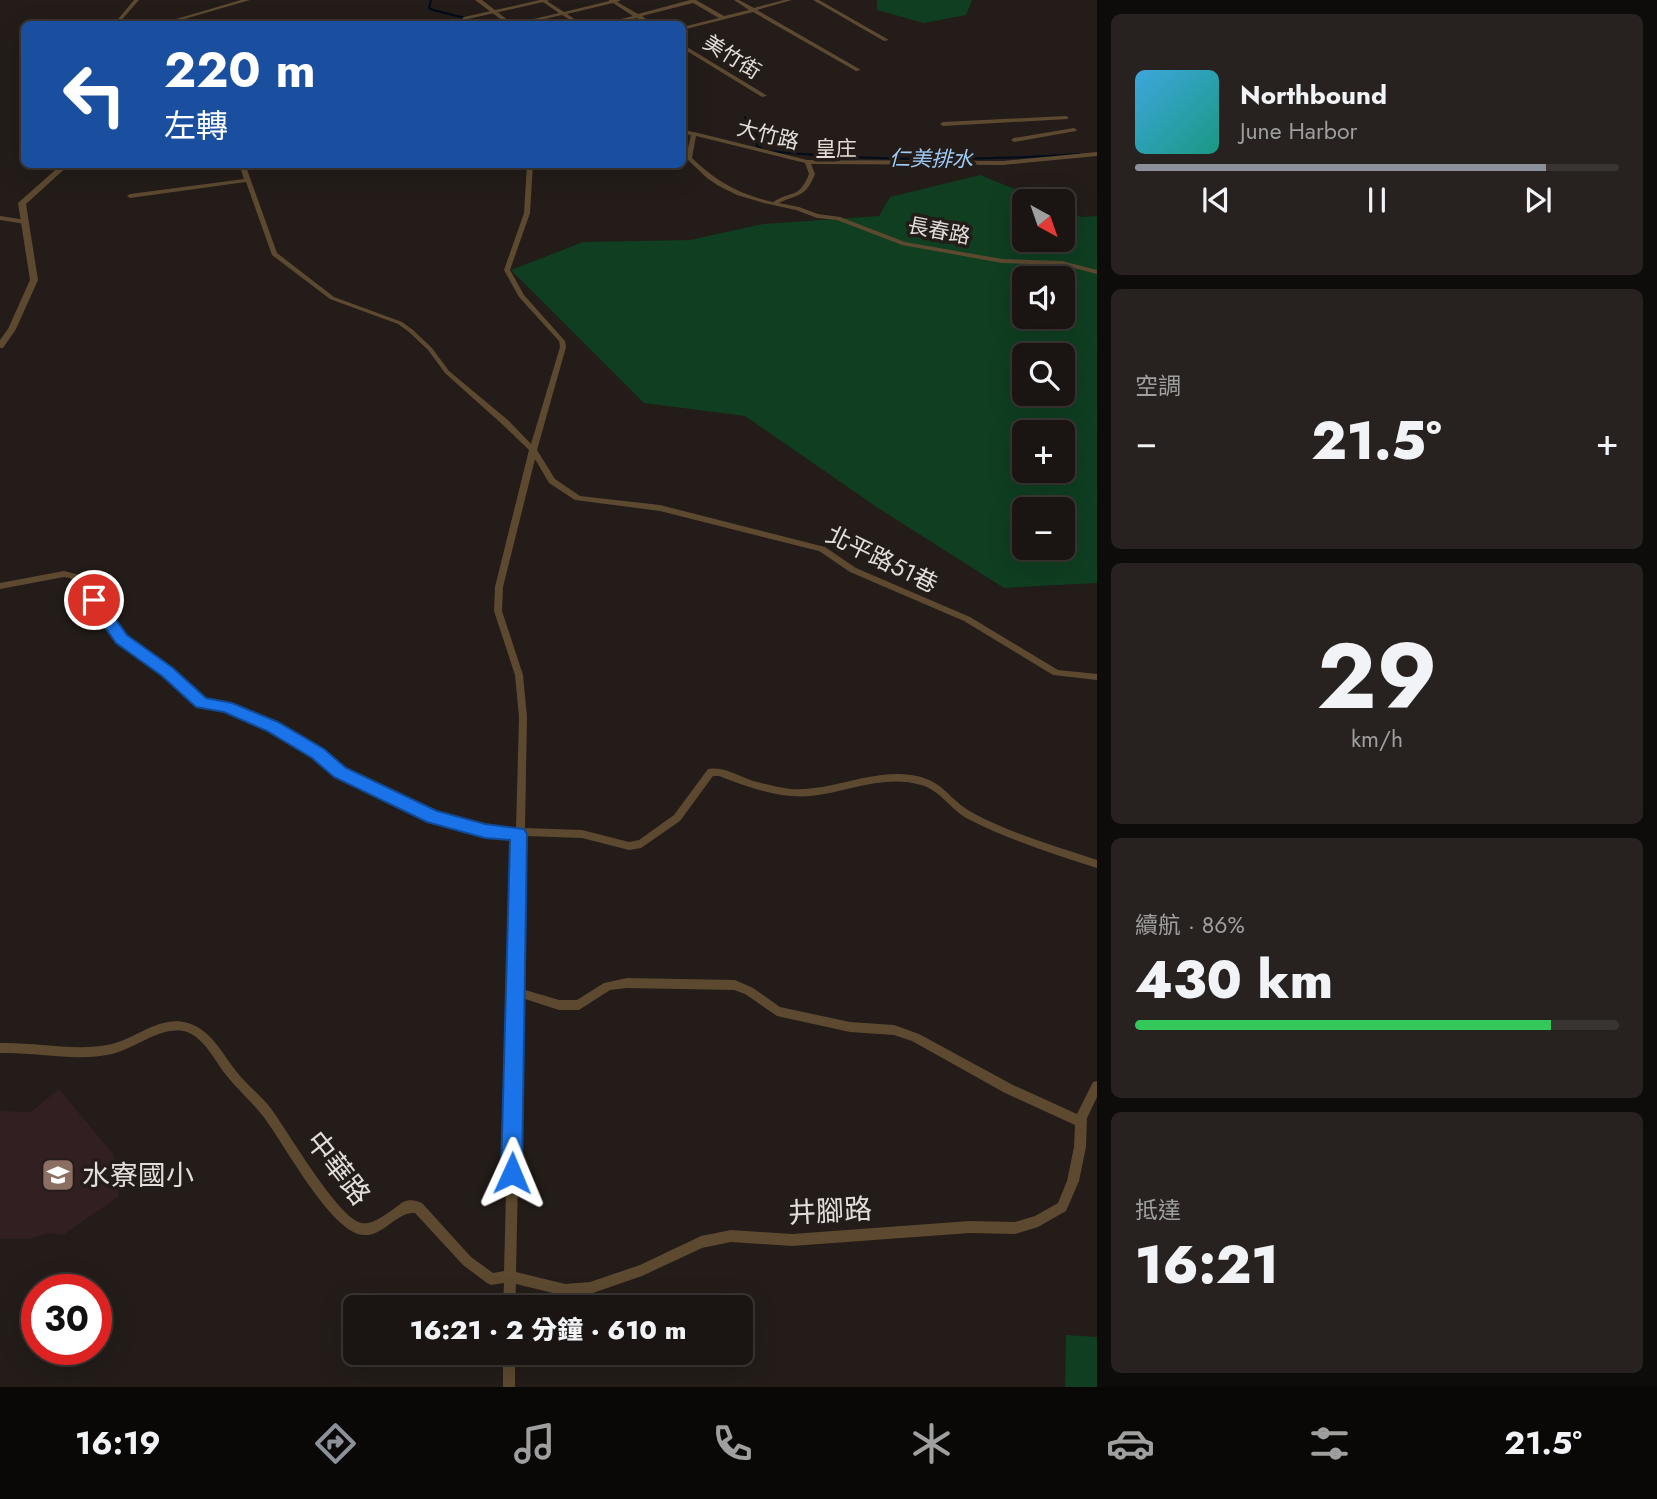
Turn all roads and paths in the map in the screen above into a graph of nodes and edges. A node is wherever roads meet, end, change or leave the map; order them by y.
1 (137, 0) edge
2 (247, 0) edge
3 (478, 0) edge
4 (544, 0) edge
5 (736, 0) edge
6 (790, 0) edge
7 (815, 0) edge
8 (614, 1) edge
9 (693, 1) edge
10 (752, 10) junction
11 (494, 13) junction
12 (564, 15) junction
13 (637, 16) junction
14 (723, 18) junction
15 (119, 21) edge
16 (173, 21) edge
17 (462, 21) edge
18 (506, 21) edge
19 (534, 21) edge
20 (575, 21) edge
21 (618, 21) edge
22 (646, 21) edge
23 (686, 28) edge
24 (886, 40) dead end
25 (686, 47) edge
26 (858, 70) dead end
27 (764, 96) dead end
28 (1066, 118) dead end
29 (943, 124) dead end
30 (1074, 130) dead end
31 (686, 132) edge
32 (695, 134) junction
33 (1014, 141) dead end
34 (1097, 154) edge
35 (807, 162) junction
36 (62, 168) edge
37 (244, 168) edge
38 (530, 168) edge
39 (248, 180) junction
40 (130, 196) dead end
41 (778, 205) junction
42 (0, 218) edge
43 (26, 222) junction
44 (1097, 272) edge
45 (0, 346) edge
46 (533, 450) junction
47 (0, 586) edge
48 (1097, 677) edge
49 (518, 834) junction
50 (1097, 864) edge
51 (516, 992) junction
52 (0, 1048) edge
53 (1097, 1086) edge
54 (1081, 1122) junction
55 (509, 1276) junction
56 (509, 1295) edge
57 (509, 1365) edge
58 (509, 1387) edge

1 - 15 street
2 - 16 street
3 - 11 street
4 - 11 street
4 - 12 street
5 - 10 street
6 - 10 street
7 - 24 street
8 - 12 street
8 - 13 street
9 - 13 street
9 - 14 street
10 - 14 street
10 - 26 street
11 - 17 street
11 - 18 street
12 - 19 street
12 - 20 street
13 - 21 street
13 - 22 street
14 - 23 street
25 - 27 street, 美竹街
28 - 29 street
30 - 33 street
31 - 32 street, 大竹路
32 - 35 street, 大竹路
32 - 41 street, 長春路
34 - 35 street, 大竹路
35 - 41 street
36 - 43 street
37 - 39 street, 北平路51巷
38 - 46 street
39 - 40 street
39 - 46 street, 北平路51巷
41 - 44 street, 長春路
42 - 43 street
43 - 45 street
46 - 48 street, 北平路51巷
46 - 49 street
47 - 49 street
49 - 50 street
49 - 51 street
51 - 54 street
51 - 55 street
52 - 55 street, 中華路
53 - 54 street, 井腳路
54 - 55 street, 井腳路
55 - 56 street
57 - 58 street

